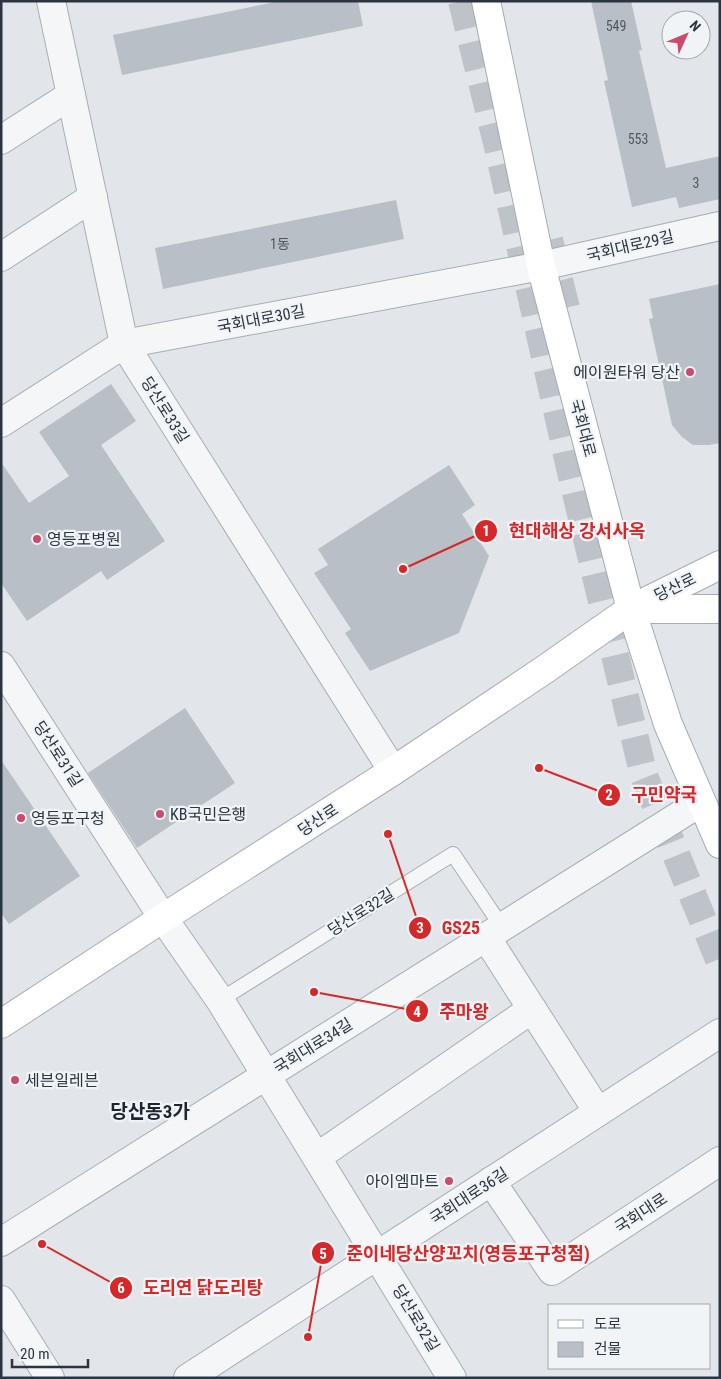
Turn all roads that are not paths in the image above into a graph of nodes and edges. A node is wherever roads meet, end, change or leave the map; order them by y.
1 (52, 1) edge
2 (486, 1) edge
3 (71, 95) junction
4 (1, 140) edge
5 (93, 197) junction
6 (720, 226) edge
7 (1, 257) edge
8 (541, 266) junction
9 (124, 344) junction
10 (1, 423) edge
11 (720, 565) edge
12 (720, 608) edge
13 (631, 609) junction
14 (1, 666) edge
15 (393, 771) junction
16 (701, 802) junction
17 (720, 844) edge
18 (163, 918) junction
19 (494, 932) junction
20 (220, 1000) junction
21 (532, 1009) junction
22 (1, 1024) edge
23 (720, 1034) edge
24 (267, 1075) junction
25 (598, 1112) junction
26 (317, 1157) junction
27 (720, 1161) edge
28 (492, 1181) junction
29 (1, 1242) edge
30 (378, 1255) junction
31 (1, 1300) edge
32 (50, 1378) edge
33 (188, 1378) edge
34 (452, 1378) edge

1 - 3 street, 당산로33길
2 - 8 main road, 국회대로
3 - 4 street
3 - 5 street, 당산로33길
5 - 7 street
5 - 9 street, 당산로33길
6 - 8 street, 국회대로29길
8 - 9 street, 국회대로30길
8 - 13 main road, 국회대로
9 - 10 street, 국회대로30길
9 - 15 street, 당산로33길
11 - 13 main road, 당산로
12 - 13 main road, 당산로
13 - 15 main road, 당산로
13 - 16 main road, 국회대로
14 - 18 street, 당산로31길
15 - 18 main road, 당산로
16 - 17 main road, 국회대로
16 - 19 street, 국회대로34길
18 - 20 street, 당산로32길
18 - 22 main road, 당산로
19 - 20 lane, 당산로32길
19 - 21 street
19 - 24 street, 국회대로34길
20 - 24 street, 당산로32길
21 - 25 street
21 - 26 street
23 - 25 street, 국회대로36길
24 - 26 street, 당산로32길
24 - 29 street, 국회대로34길
25 - 28 street, 국회대로36길
26 - 30 street, 당산로32길
27 - 28 street, 국회대로
28 - 30 street, 국회대로36길
30 - 33 street, 국회대로36길
30 - 34 street, 당산로32길
31 - 32 street

